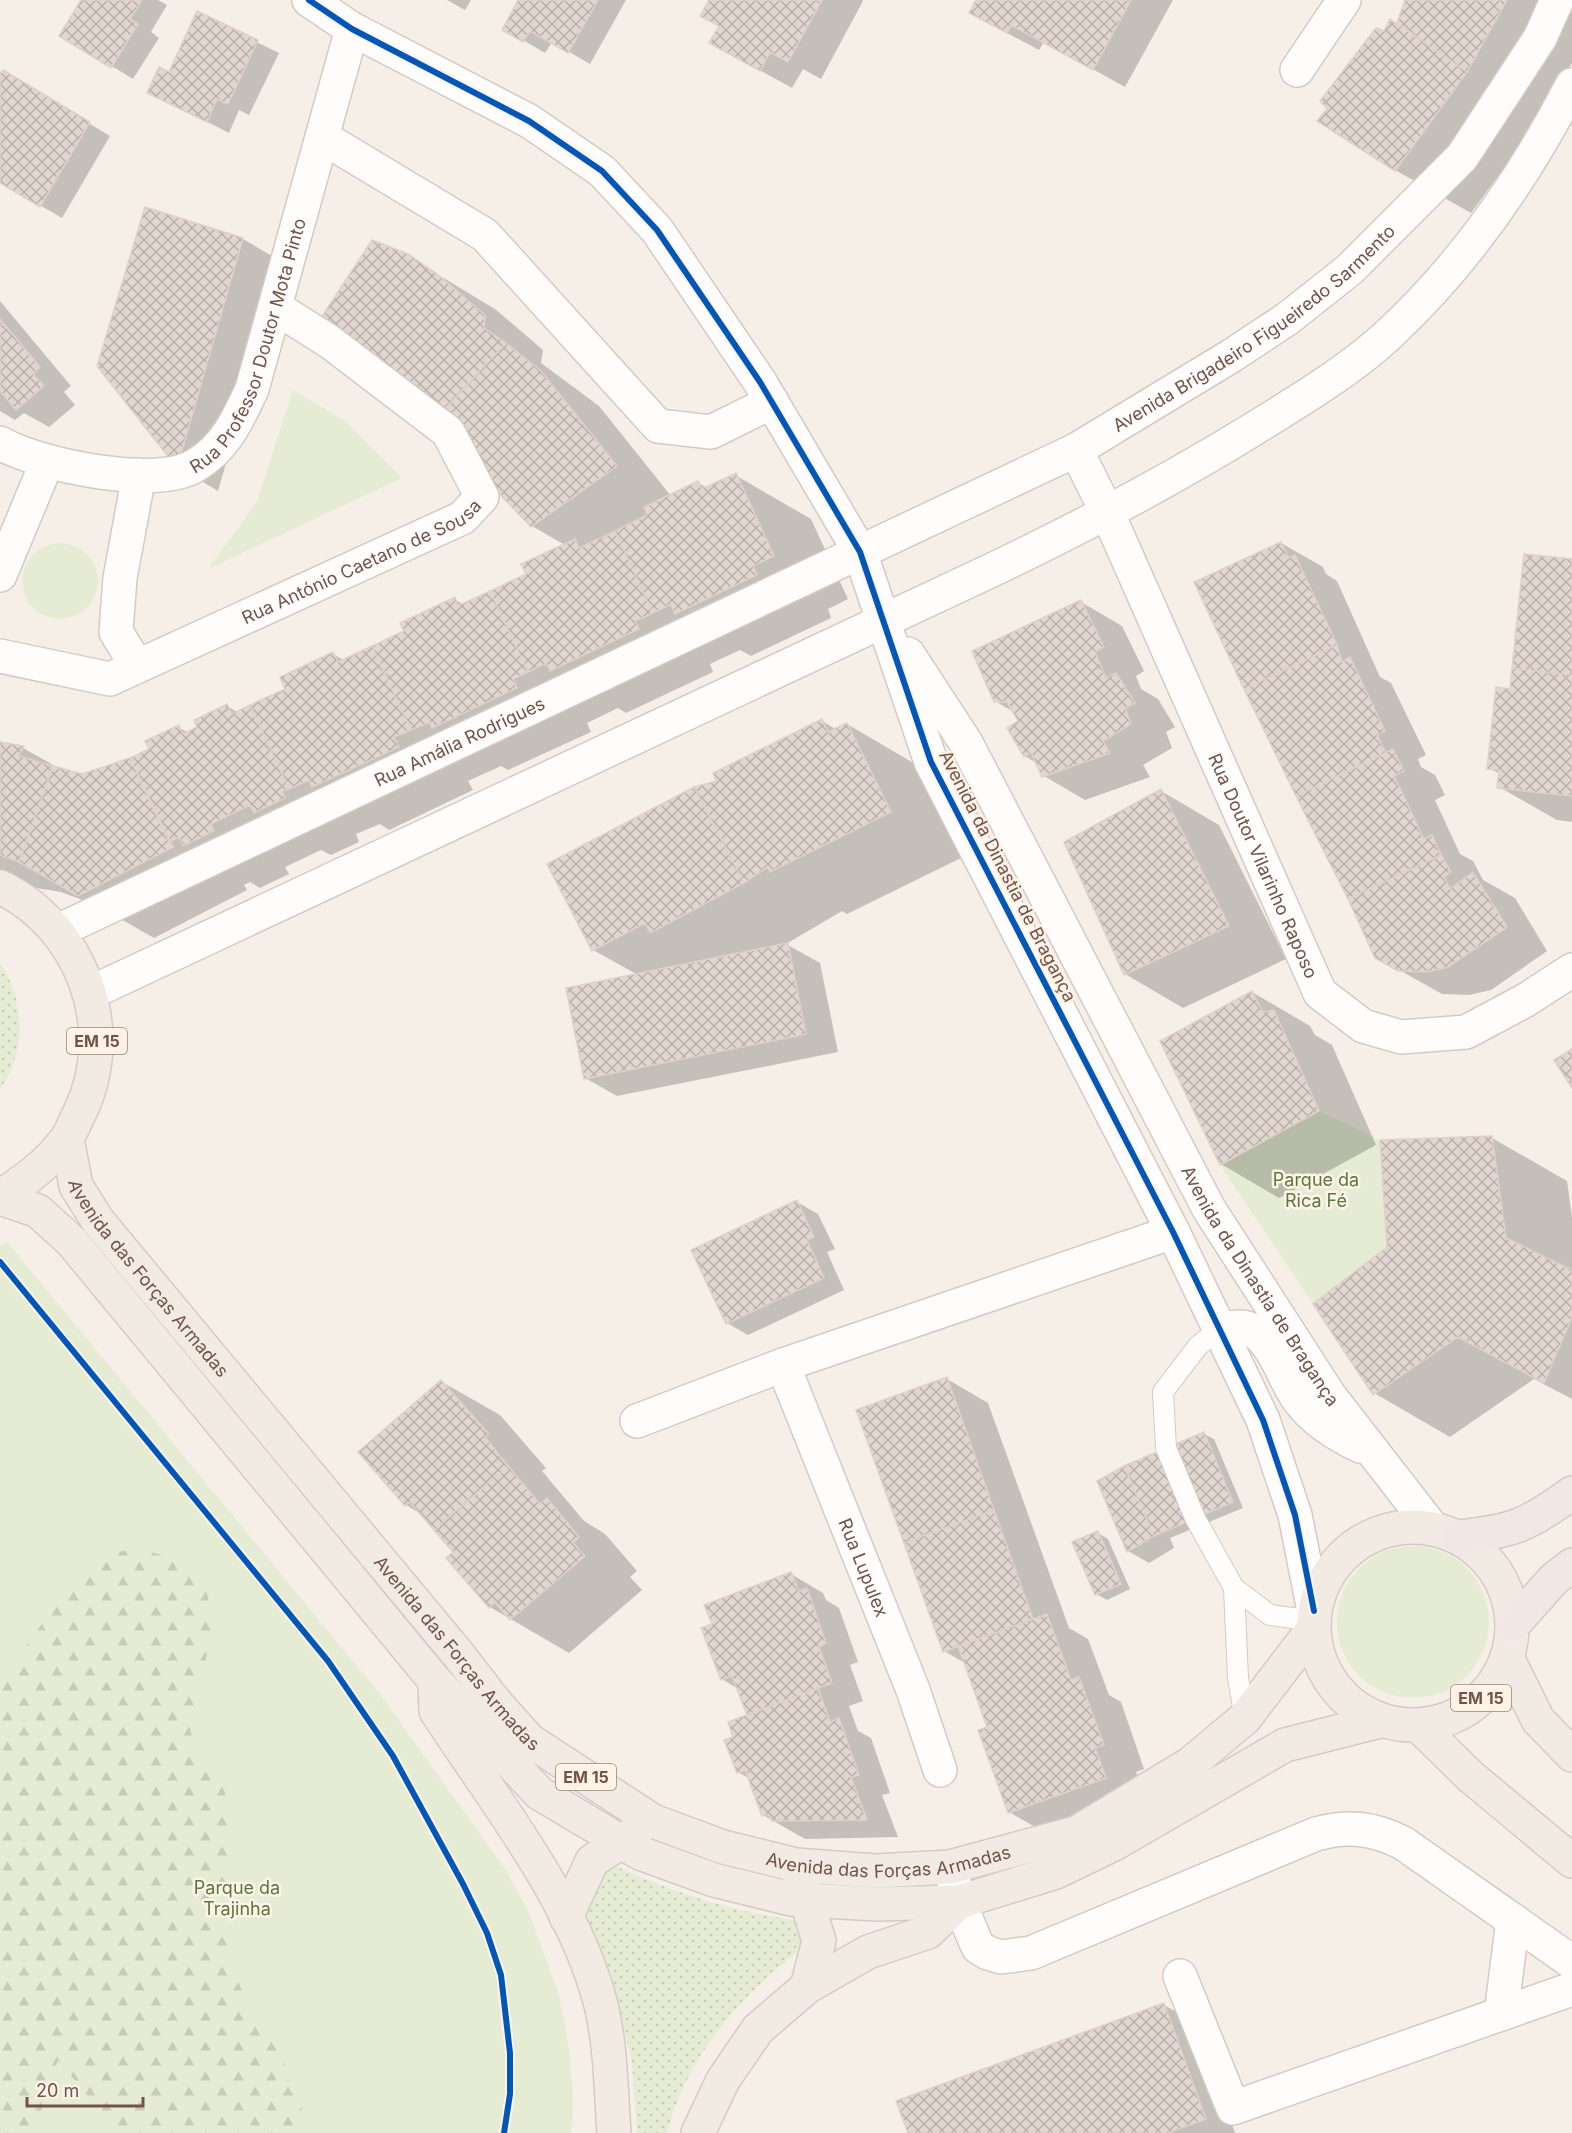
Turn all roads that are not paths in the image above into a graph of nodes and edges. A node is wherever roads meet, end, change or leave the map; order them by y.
1 (309, 0) edge
2 (1344, 0) edge
3 (1557, 0) edge
4 (352, 29) junction
5 (1297, 70) dead end
6 (1572, 85) edge
7 (322, 136) junction
8 (275, 307) junction
9 (772, 402) junction
10 (0, 443) edge
11 (1076, 450) junction
12 (47, 462) junction
13 (139, 476) junction
14 (1108, 514) junction
15 (860, 552) junction
16 (0, 575) edge
17 (885, 620) junction
18 (0, 656) edge
19 (137, 666) junction
20 (0, 887) edge
21 (58, 931) junction
22 (1572, 970) edge
23 (90, 993) junction
24 (67, 1139) junction
25 (0, 1198) edge
26 (1173, 1232) junction
27 (1219, 1329) junction
28 (783, 1365) junction
29 (636, 1420) dead end
30 (1369, 1450) junction
31 (1572, 1493) edge
32 (1445, 1533) junction
33 (1572, 1565) edge
34 (1234, 1588) junction
35 (1314, 1621) junction
36 (1510, 1641) junction
37 (435, 1681) junction
38 (1245, 1718) junction
39 (1380, 1720) junction
40 (1419, 1726) junction
41 (1572, 1755) edge
42 (940, 1770) dead end
43 (652, 1821) junction
44 (621, 1842) junction
45 (1572, 1861) edge
46 (796, 1865) junction
47 (950, 1867) junction
48 (807, 1900) junction
49 (959, 1902) junction
50 (1513, 1920) junction
51 (573, 1930) junction
52 (1572, 1962) edge
53 (1180, 1976) dead end
54 (807, 1987) junction
55 (1572, 1989) edge
56 (1501, 2014) junction
57 (614, 2133) edge
58 (698, 2133) edge

1 - 4 street, Avenida da Dinastia de Bragança
2 - 5 street
3 - 11 street, Avenida Brigadeiro Figueiredo Sarmento
4 - 7 street, Rua Professor Doutor Mota Pinto
4 - 9 street, Avenida da Dinastia de Bragança
6 - 14 street
7 - 8 street, Rua Professor Doutor Mota Pinto
7 - 9 street
8 - 13 street, Rua Professor Doutor Mota Pinto
8 - 19 street, Rua António Caetano de Sousa
9 - 15 street, Avenida da Dinastia de Bragança
10 - 12 street, Rua Professor Doutor Mota Pinto
11 - 14 street, Rua Doutor Vilarinho Raposo
11 - 15 street, Avenida Brigadeiro Figueiredo Sarmento
12 - 13 street, Rua Professor Doutor Mota Pinto
12 - 16 street
13 - 19 street
14 - 17 street
14 - 22 street, Rua Doutor Vilarinho Raposo
15 - 17 street, Avenida da Dinastia de Bragança
15 - 21 street, Rua Amália Rodrigues
17 - 23 street
17 - 26 street, Avenida da Dinastia de Bragança
17 - 30 street, Avenida da Dinastia de Bragança
18 - 19 street, Rua António Caetano de Sousa
20 - 21 main road, EM 15
21 - 23 main road, EM 15
23 - 24 main road, EM 15
24 - 25 main road, EM 15
24 - 43 main road, Avenida das Forças Armadas / EM 15
25 - 37 main road, Avenida das Forças Armadas / EM 15
26 - 27 street, Avenida da Dinastia de Bragança
26 - 28 street
27 - 30 street
27 - 34 lane
27 - 35 street, Avenida da Dinastia de Bragança
28 - 29 street
28 - 42 street, Rua Lupulex
30 - 32 street, Avenida da Dinastia de Bragança
31 - 32 highway
32 - 35 main road, EM 15
32 - 36 main road
33 - 36 highway
34 - 35 lane
34 - 38 lane
35 - 38 main road, Avenida das Forças Armadas / EM 15
35 - 39 main road, EM 15
36 - 40 main road, EM 15
36 - 41 main road
37 - 44 main road, Avenida das Forças Armadas / EM 15
37 - 51 main road
38 - 47 main road, Avenida das Forças Armadas / EM 15
39 - 40 main road, EM 15
39 - 49 main road, Avenida das Forças Armadas / EM 15
40 - 45 main road
43 - 44 main road
43 - 46 main road, Avenida das Forças Armadas / EM 15
44 - 48 main road, Avenida das Forças Armadas / EM 15
44 - 51 main road
46 - 47 main road, Avenida das Forças Armadas / EM 15
46 - 48 main road
47 - 49 street
48 - 49 main road, Avenida das Forças Armadas / EM 15
48 - 54 main road
49 - 50 street
49 - 54 main road
50 - 52 street
50 - 56 street
51 - 57 main road
53 - 56 street
54 - 58 main road
55 - 56 street

